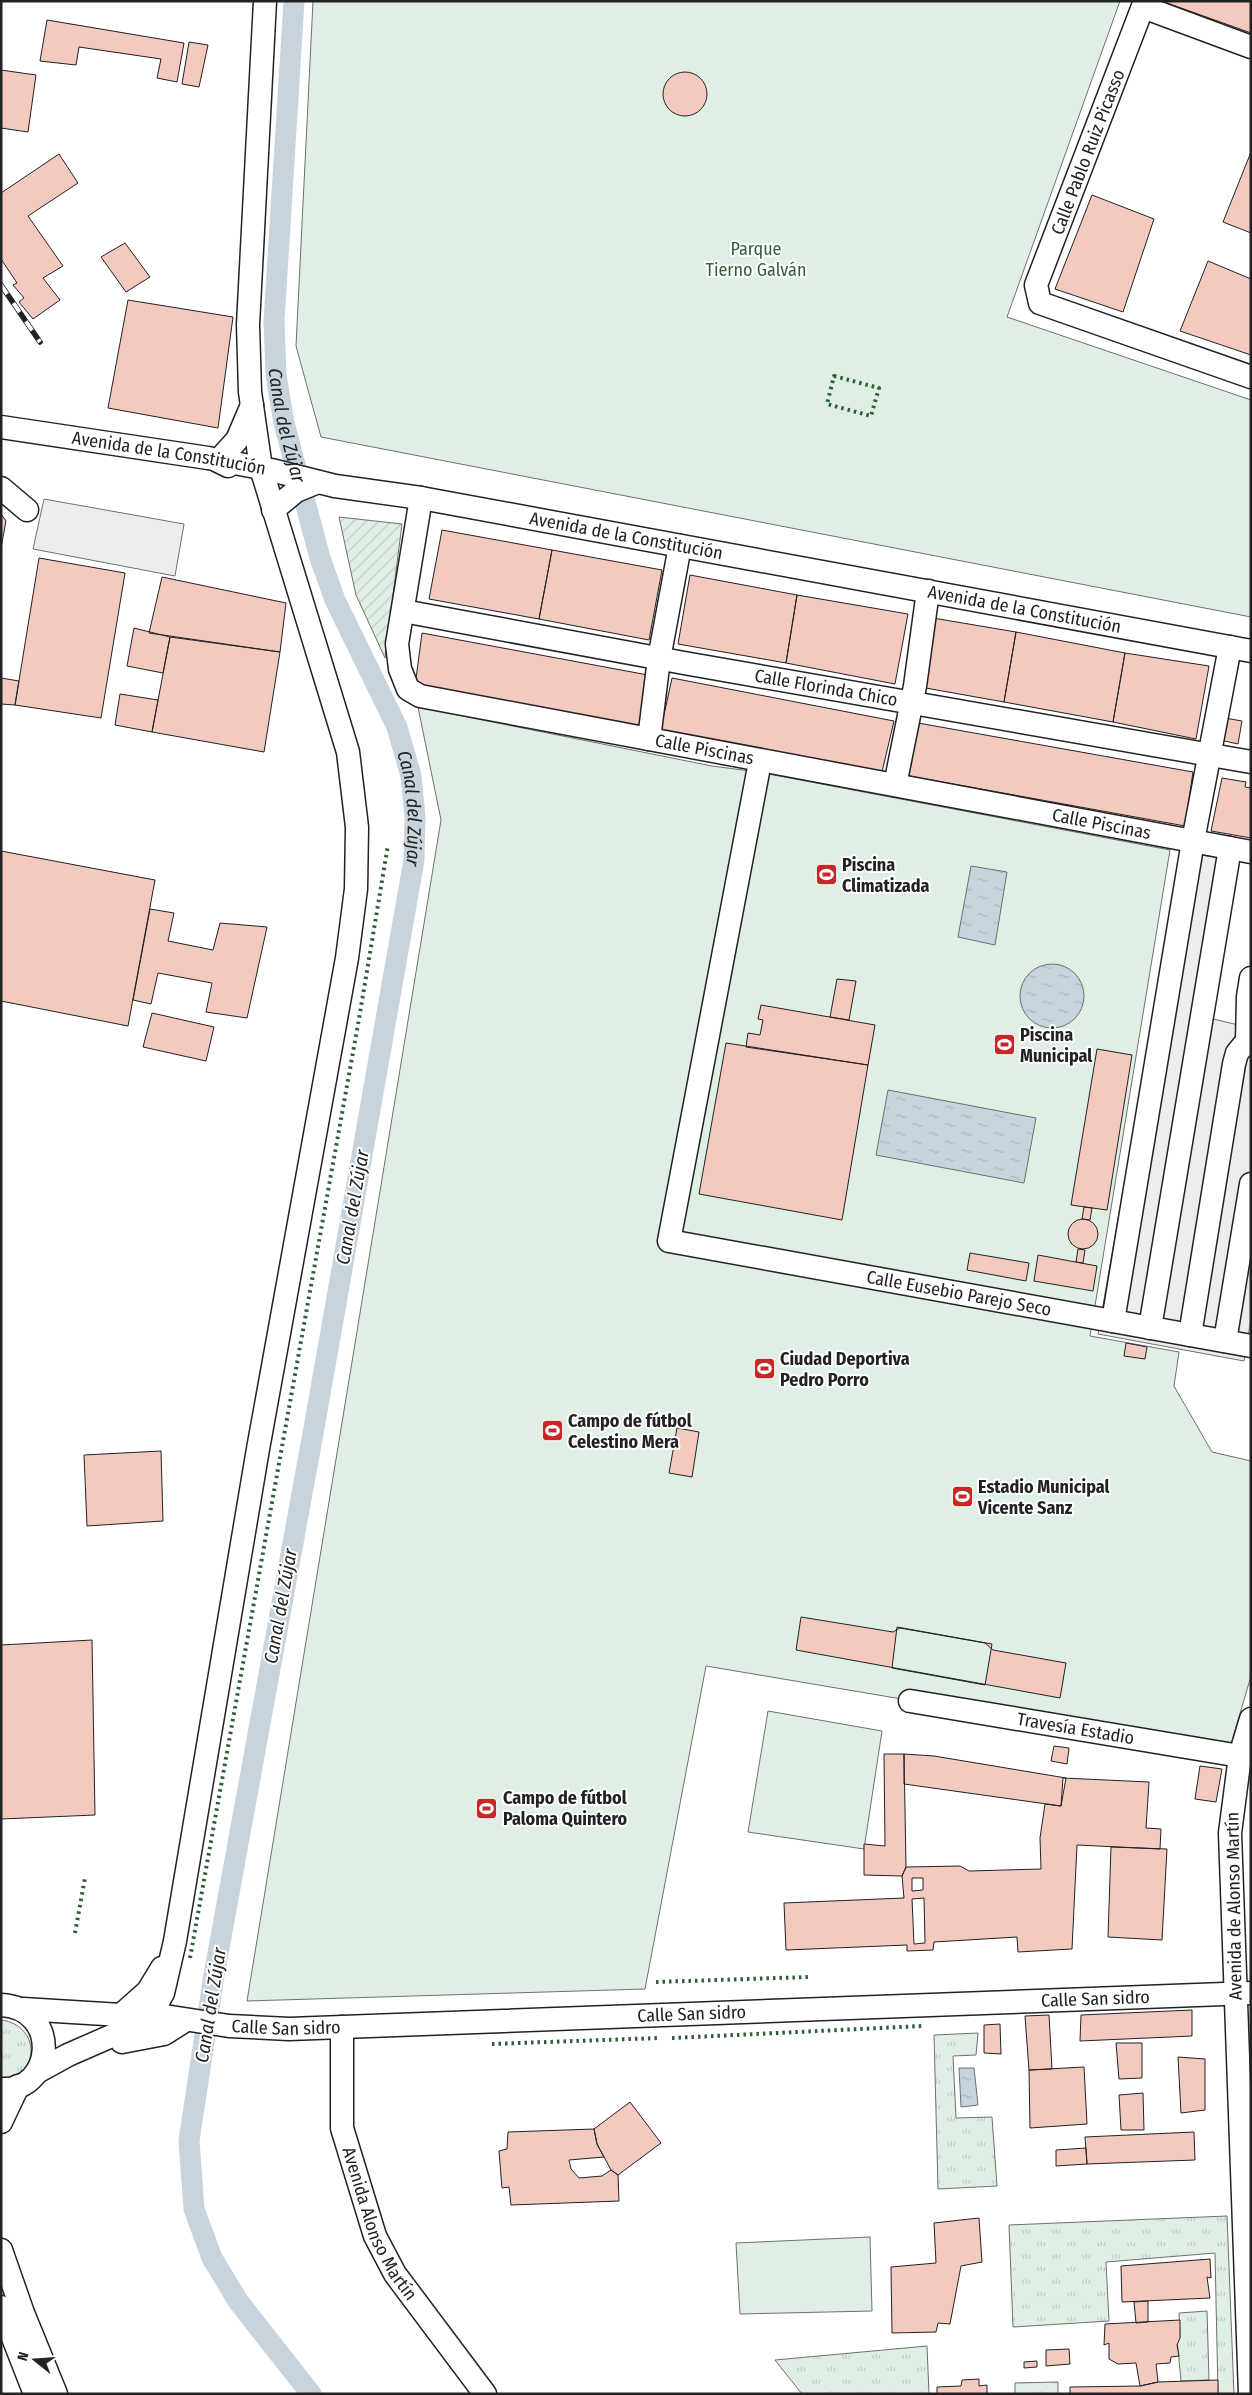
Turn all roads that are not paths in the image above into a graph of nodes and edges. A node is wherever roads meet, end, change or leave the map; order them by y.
1 (265, 1) edge
2 (1144, 4) edge
3 (1251, 47) edge
4 (1251, 376) edge
5 (252, 404) junction
6 (1, 426) edge
7 (218, 461) junction
8 (323, 483) junction
9 (271, 485) junction
10 (1, 488) edge
11 (1, 497) edge
12 (421, 498) junction
13 (680, 546) junction
14 (928, 591) junction
15 (403, 611) junction
16 (1240, 649) edge
17 (660, 659) junction
18 (911, 702) junction
19 (649, 740) junction
20 (1210, 754) junction
21 (1251, 762) edge
22 (758, 772) dead end
23 (895, 785) junction
24 (1193, 841) junction
25 (1240, 850) edge
26 (1251, 978) edge
27 (1249, 1041) edge
28 (1251, 1184) edge
29 (1113, 1321) junction
30 (1150, 1328) junction
31 (1190, 1335) junction
32 (1226, 1341) junction
33 (1251, 1346) edge
34 (910, 1702) dead end
35 (1251, 1719) edge
36 (1240, 1756) junction
37 (172, 1952) junction
38 (163, 1993) junction
39 (1243, 1993) edge
40 (12, 2007) edge
41 (121, 2014) junction
42 (148, 2020) junction
43 (186, 2020) junction
44 (342, 2027) junction
45 (78, 2051) junction
46 (37, 2072) junction
47 (10, 2087) edge
48 (1, 2122) edge
49 (1, 2250) edge
50 (1, 2307) edge
51 (35, 2394) edge
52 (56, 2394) edge
53 (485, 2394) edge
54 (1250, 2394) edge

1 - 5 street
2 - 3 street
2 - 4 street, Calle Pablo Ruiz Picasso
5 - 7 street
5 - 9 street
6 - 7 street, Avenida de la Constitución
7 - 9 street, Avenida de la Constitución
8 - 9 street, Avenida de la Constitución
8 - 9 street
8 - 12 street, Avenida de la Constitución
9 - 37 street
10 - 11 street
12 - 13 street, Avenida de la Constitución
12 - 15 street, Calle Piscinas
13 - 14 street, Avenida de la Constitución
13 - 17 street
14 - 16 street, Avenida de la Constitución
14 - 18 street
15 - 17 street, Calle Florinda Chico
15 - 19 street, Calle Piscinas
16 - 20 street
17 - 18 street, Calle Florinda Chico
17 - 19 street
18 - 20 street, Calle Florinda Chico
18 - 23 street
19 - 23 street, Calle Piscinas
20 - 21 street, Calle Florinda Chico
20 - 24 street
22 - 29 street, Calle Eusebio Parejo Seco
23 - 24 street, Calle Piscinas
24 - 25 street, Calle Piscinas
24 - 29 street
25 - 30 street
26 - 27 street
27 - 31 street
28 - 32 street
29 - 30 street, Calle Eusebio Parejo Seco
30 - 31 street, Calle Eusebio Parejo Seco
31 - 32 street, Calle Eusebio Parejo Seco
32 - 33 street, Calle Eusebio Parejo Seco
34 - 36 street, Travesía Estadio
35 - 36 street, Avenida de Alonso Martín
36 - 39 street, Avenida de Alonso Martín
37 - 38 street
37 - 41 street
38 - 42 street
38 - 43 street
39 - 44 street, Calle San sidro
39 - 54 street, Avenida de Alonso Martín
40 - 41 street
40 - 46 street
41 - 42 street
42 - 43 street, Calle San sidro
42 - 45 street
43 - 44 street, Calle San sidro
43 - 45 street
44 - 53 street, Avenida Alonso Martín
45 - 46 street
46 - 47 street
47 - 48 street
49 - 52 street
50 - 51 street

